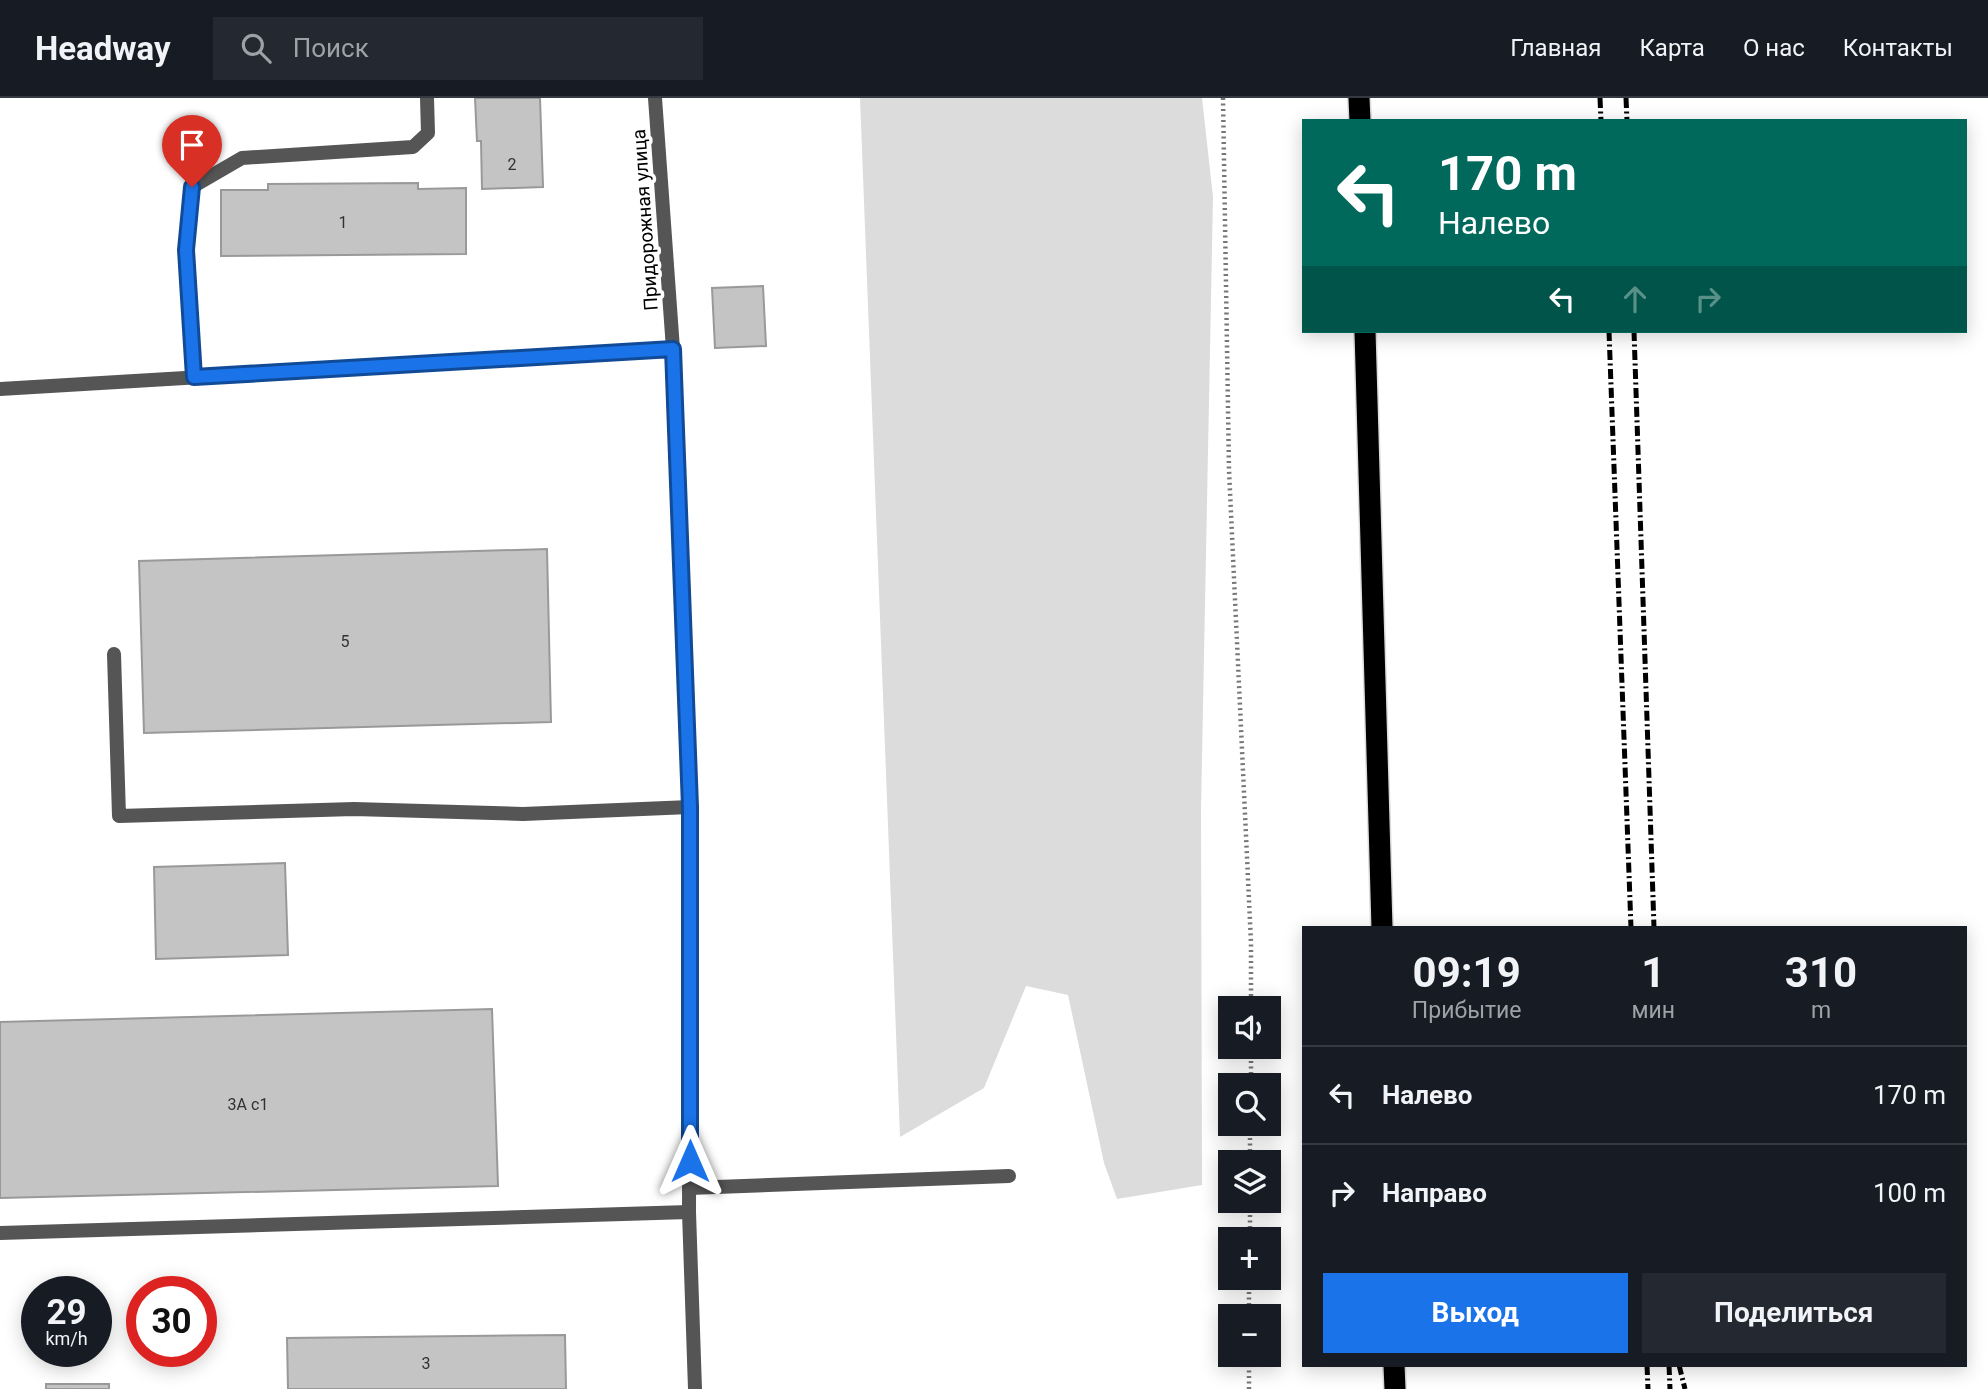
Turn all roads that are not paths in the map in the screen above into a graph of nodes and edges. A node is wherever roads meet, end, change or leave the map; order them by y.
1 (427, 98) edge
2 (655, 98) edge
3 (1359, 98) edge
4 (1360, 119) edge
5 (1365, 333) edge
6 (673, 349) junction
7 (194, 377) junction
8 (0, 389) edge
9 (114, 654) dead end
10 (690, 807) junction
11 (1382, 926) edge
12 (1009, 1176) dead end
13 (689, 1188) junction
14 (689, 1212) junction
15 (0, 1233) edge
16 (1394, 1367) edge
17 (695, 1389) edge
18 (1395, 1389) edge

1 - 7 street
2 - 6 street, Придорожная улица
3 - 4 highway
5 - 11 highway
6 - 7 street
6 - 10 street, Придорожная улица
7 - 8 street
9 - 10 street
10 - 13 street, Придорожная улица
12 - 13 street
13 - 14 street, Придорожная улица
14 - 15 street
14 - 17 street, Придорожная улица
16 - 18 highway

